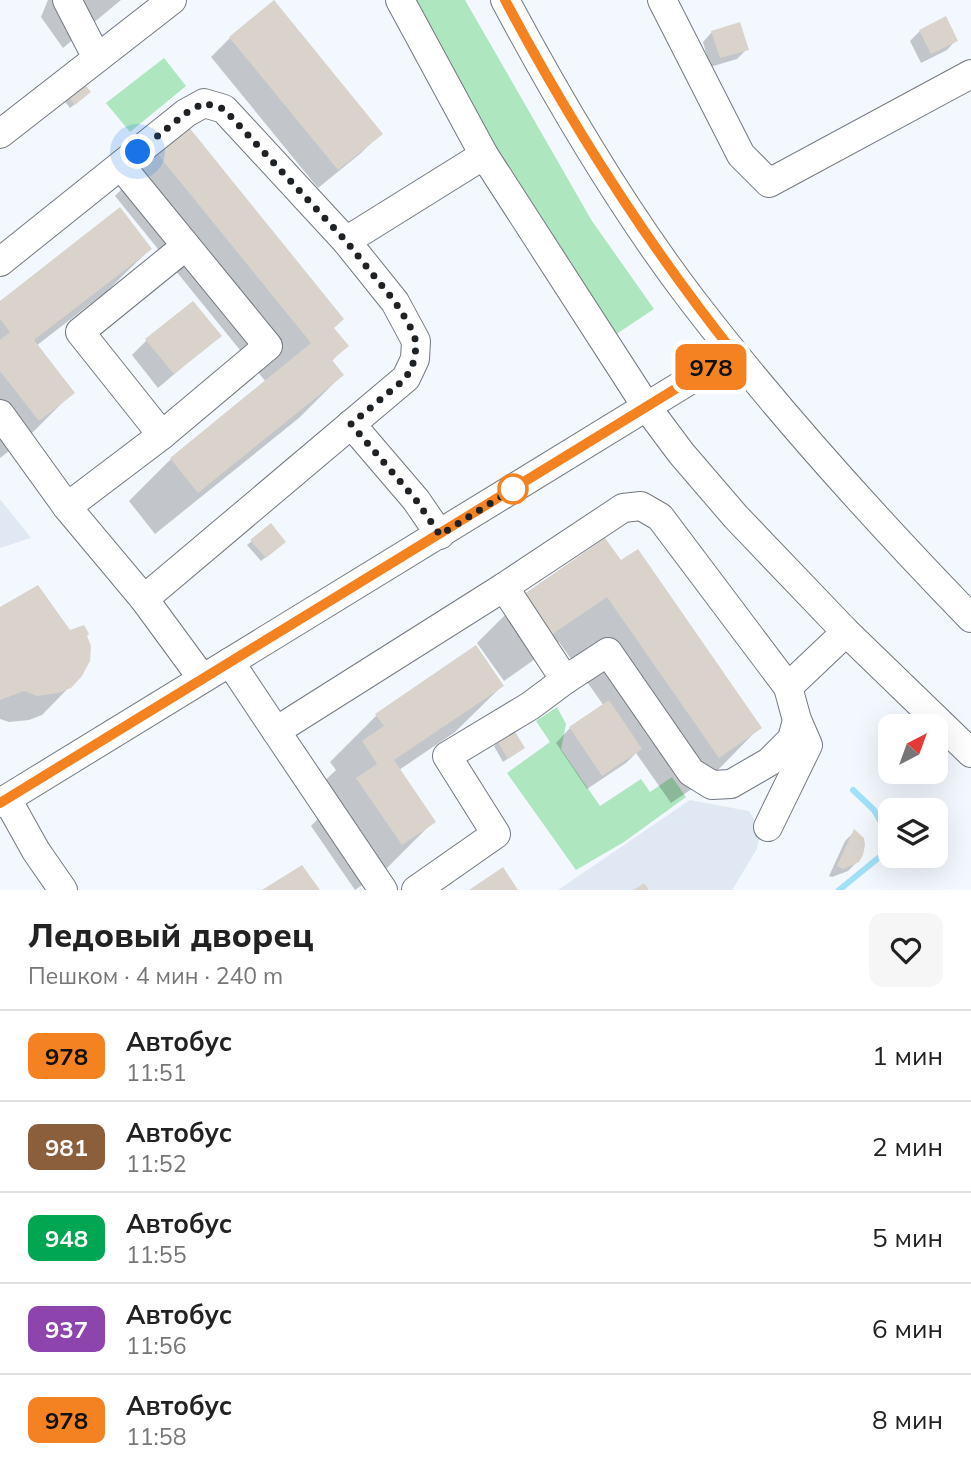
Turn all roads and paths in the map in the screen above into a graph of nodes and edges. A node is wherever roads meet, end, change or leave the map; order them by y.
1 (67, 0) edge
2 (172, 0) edge
3 (400, 0) edge
4 (505, 0) edge
5 (662, 0) edge
6 (97, 58) junction
7 (971, 74) edge
8 (0, 134) edge
9 (484, 156) junction
10 (121, 166) junction
11 (346, 241) junction
12 (186, 246) junction
13 (0, 262) edge
14 (734, 353) junction
15 (646, 406) junction
16 (0, 414) edge
17 (351, 424) junction
18 (162, 435) junction
19 (67, 507) junction
20 (440, 535) junction
21 (504, 587) junction
22 (144, 599) junction
23 (971, 618) edge
24 (846, 632) junction
25 (229, 662) junction
26 (202, 678) junction
27 (565, 680) junction
28 (788, 687) junction
29 (797, 720) junction
30 (276, 731) junction
31 (971, 753) edge
32 (3, 801) edge
33 (768, 827) dead end
34 (63, 890) edge
35 (383, 890) edge
36 (416, 890) edge

1 - 6 street
2 - 6 street
3 - 9 street
4 - 14 street
5 - 7 street
6 - 8 street
9 - 11 street
9 - 15 street
10 - 11 street
10 - 12 street
10 - 13 street
11 - 17 street
12 - 18 street
12 - 18 street
14 - 15 street
14 - 23 street
15 - 20 street
15 - 24 street
16 - 19 street
17 - 20 street
17 - 22 street
18 - 19 street
19 - 22 street
20 - 25 street
21 - 27 street
21 - 28 street
21 - 30 street
22 - 26 street
24 - 28 street
24 - 31 street
25 - 26 street
25 - 30 street
26 - 32 street
27 - 29 street
27 - 36 street
28 - 29 street
29 - 33 street
30 - 35 street
32 - 34 street

